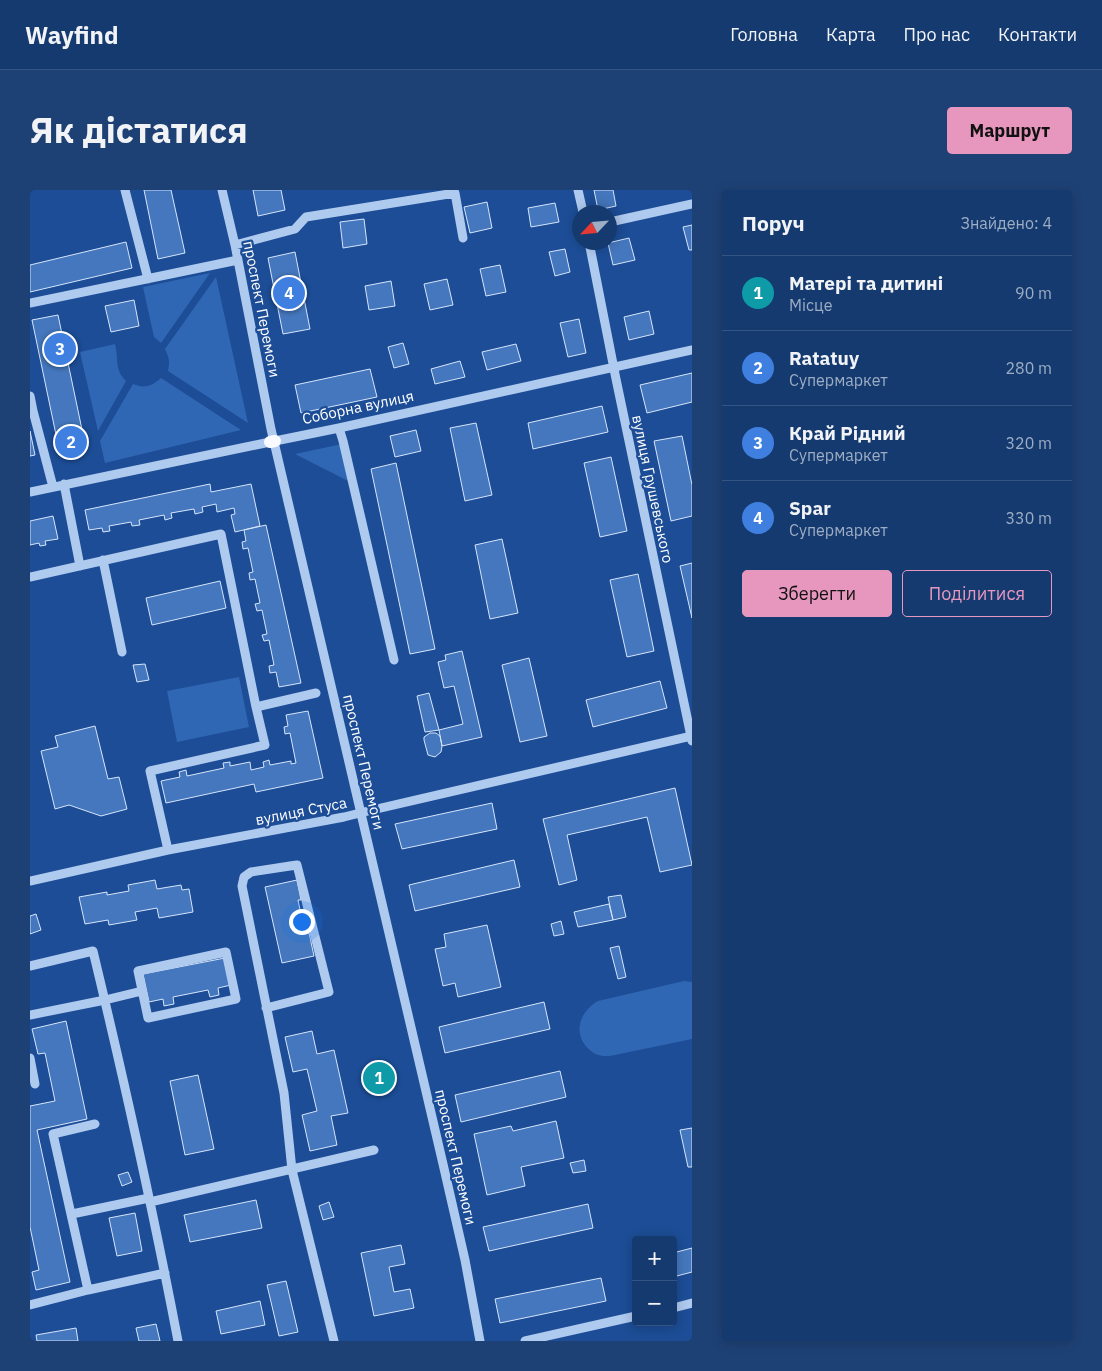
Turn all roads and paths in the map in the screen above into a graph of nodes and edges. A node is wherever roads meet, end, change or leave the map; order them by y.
1 (125, 190) edge
2 (222, 190) edge
3 (578, 190) edge
4 (692, 204) edge
5 (581, 205) edge
6 (617, 220) edge
7 (463, 238) dead end
8 (235, 245) junction
9 (591, 250) edge
10 (238, 260) junction
11 (148, 279) junction
12 (30, 303) edge
13 (692, 350) edge
14 (613, 368) junction
15 (30, 396) edge
16 (32, 412) edge
17 (339, 428) junction
18 (272, 441) junction
19 (64, 484) junction
20 (53, 487) junction
21 (30, 492) edge
22 (103, 560) junction
23 (80, 566) junction
24 (30, 577) edge
25 (122, 652) dead end
26 (394, 660) dead end
27 (316, 693) dead end
28 (256, 707) junction
29 (692, 737) edge
30 (361, 813) junction
31 (168, 850) junction
32 (30, 881) edge
33 (30, 966) edge
34 (142, 991) junction
35 (105, 1000) junction
36 (266, 1008) junction
37 (30, 1015) edge
38 (30, 1058) edge
39 (35, 1084) dead end
40 (95, 1124) dead end
41 (374, 1150) dead end
42 (292, 1170) junction
43 (150, 1200) junction
44 (72, 1214) junction
45 (165, 1274) junction
46 (88, 1290) junction
47 (692, 1303) edge
48 (30, 1305) edge
49 (677, 1307) edge
50 (632, 1317) edge
51 (178, 1341) edge
52 (334, 1341) edge
53 (480, 1341) edge
54 (525, 1341) edge

1 - 11 street
2 - 8 street, проспект Перемоги
3 - 5 street
4 - 6 street
7 - 8 street
8 - 10 street, проспект Перемоги
9 - 14 street, вулиця Грушевського
10 - 11 street
10 - 18 street, проспект Перемоги
11 - 12 street
13 - 14 street, Соборна вулиця
14 - 17 street, Соборна вулиця
14 - 29 street, вулиця Грушевського
15 - 16 street
16 - 20 street
17 - 18 street, Соборна вулиця
17 - 26 street
18 - 19 street, Соборна вулиця
18 - 30 street, проспект Перемоги
19 - 20 street, Соборна вулиця
19 - 23 street
20 - 21 street, Соборна вулиця
22 - 23 street
22 - 25 street
22 - 28 street
23 - 24 street
27 - 28 street
28 - 31 street
29 - 30 street, вулиця Стуса
30 - 31 street, вулиця Стуса
30 - 53 street, проспект Перемоги
31 - 32 street, вулиця Стуса
33 - 35 street
34 - 34 street
34 - 35 street
35 - 37 street
35 - 43 street
36 - 36 street
36 - 42 street
38 - 39 street
40 - 44 street
41 - 42 street
42 - 43 street
42 - 52 street
43 - 44 street
43 - 45 street
44 - 46 street
45 - 46 street
45 - 51 street
46 - 48 street
47 - 49 street
50 - 54 street

